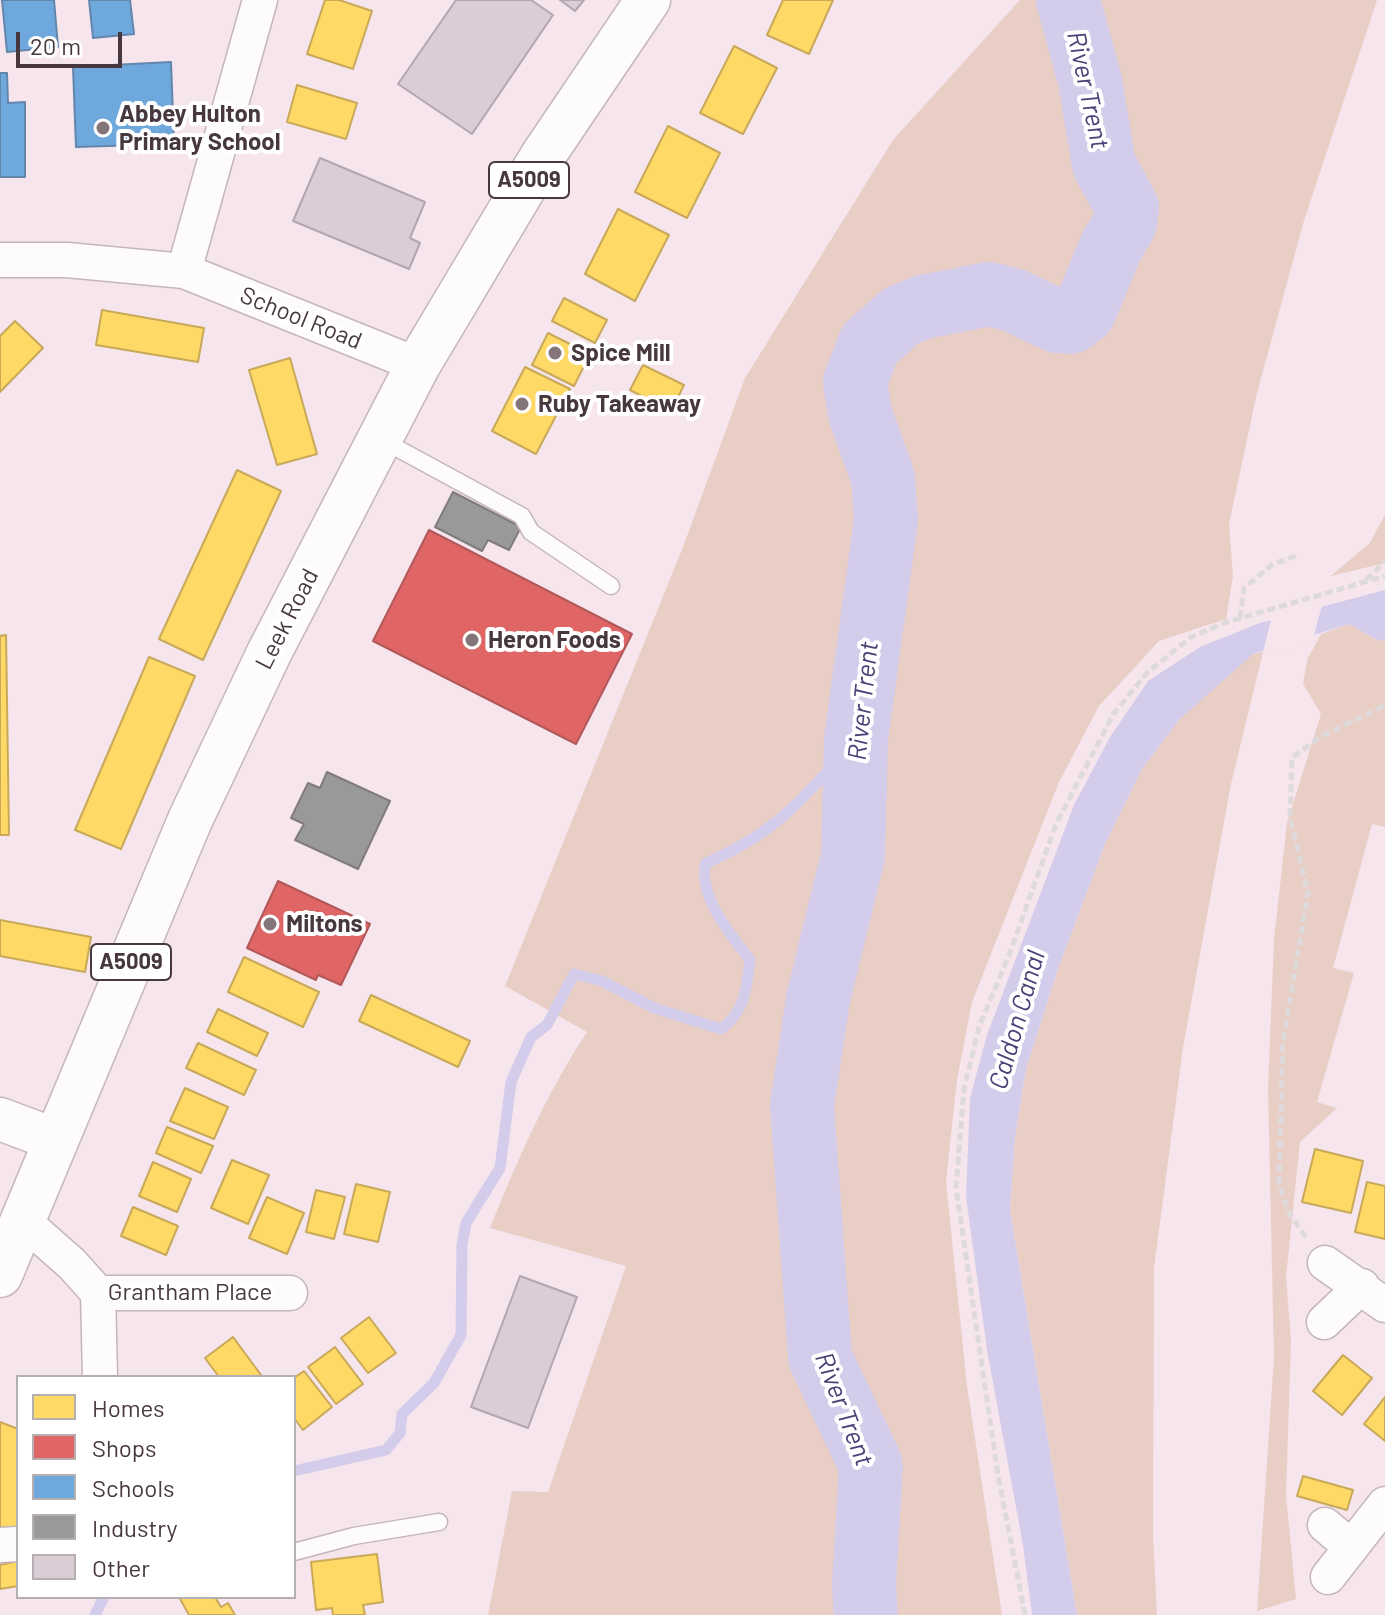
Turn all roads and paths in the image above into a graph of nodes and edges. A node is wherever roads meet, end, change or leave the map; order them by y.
1 (260, 0) edge
2 (648, 0) edge
3 (0, 260) edge
4 (184, 271) junction
5 (418, 365) junction
6 (380, 438) junction
7 (1299, 555) dead end
8 (1385, 561) edge
9 (1385, 576) edge
10 (1364, 581) junction
11 (611, 586) dead end
12 (1240, 618) junction
13 (1385, 705) edge
14 (0, 1119) edge
15 (56, 1140) junction
16 (22, 1220) junction
17 (1325, 1263) joint
18 (0, 1275) edge
19 (98, 1293) junction
20 (290, 1293) dead end
21 (1374, 1296) edge
22 (1324, 1322) dead end
23 (100, 1375) edge
24 (1385, 1504) edge
25 (439, 1522) dead end
26 (296, 1551) edge
27 (1328, 1577) dead end
28 (1025, 1615) edge

1 - 4 street
2 - 5 main road, Leek Road / A5009
3 - 4 street, School Road
4 - 5 street, School Road
5 - 6 main road, Leek Road / A5009
6 - 11 lane
6 - 15 main road, Leek Road / A5009
7 - 12 path
8 - 10 path
9 - 10 path
10 - 12 path
12 - 28 path
13 - 17 path
14 - 15 street
15 - 16 main road, Leek Road / A5009
16 - 18 main road, Leek Road / A5009
16 - 19 street, Grantham Place
17 - 21 street
19 - 20 street, Grantham Place
19 - 23 street
21 - 22 street
24 - 27 street
25 - 26 lane

